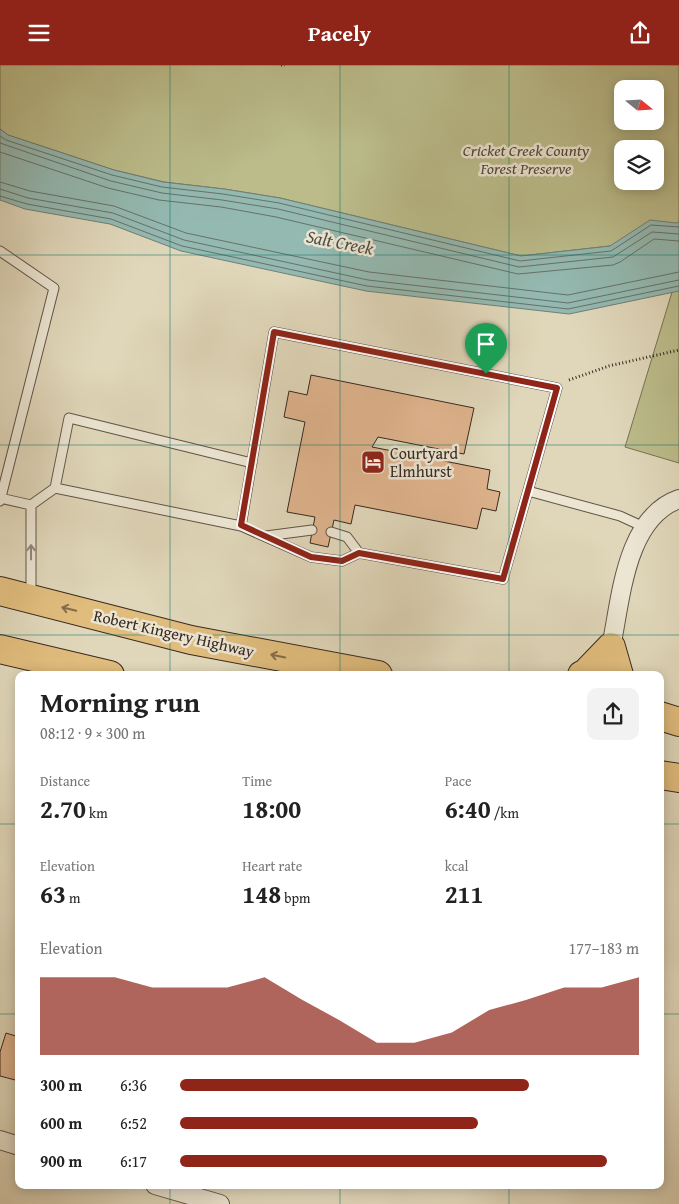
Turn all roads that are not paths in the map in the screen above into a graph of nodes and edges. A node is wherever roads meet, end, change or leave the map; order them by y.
1 (0, 251) edge
2 (252, 463) junction
3 (55, 488) junction
4 (528, 491) junction
5 (0, 499) edge
6 (679, 499) edge
7 (31, 505) junction
8 (241, 525) junction
9 (644, 527) junction
10 (312, 530) dead end
11 (331, 532) dead end
12 (264, 536) junction
13 (359, 553) junction
14 (0, 591) edge
15 (31, 599) junction
16 (612, 647) junction
17 (0, 649) edge
18 (93, 671) edge
19 (357, 671) edge
20 (588, 671) edge
21 (618, 671) edge
22 (664, 717) edge
23 (679, 722) edge
24 (664, 726) edge
25 (679, 728) edge
26 (664, 776) edge
27 (679, 778) edge
28 (0, 1140) edge
29 (15, 1145) edge
30 (168, 1189) edge
31 (220, 1204) edge

1 - 5 lane
2 - 3 lane
2 - 4 lane
2 - 8 lane
3 - 7 lane
3 - 8 lane
4 - 9 lane
4 - 13 lane
5 - 7 lane
6 - 9 street
15 -> 7 lane
8 - 12 lane
9 - 16 street
10 - 12 lane
11 - 13 lane
12 - 13 lane
14 - 15 highway, Robert Kingery Highway
19 -> 15 highway, Robert Kingery Highway
16 - 20 highway
16 - 21 highway
17 - 18 highway
22 - 23 highway
24 - 25 highway
26 - 27 highway
28 - 29 street
30 - 31 street

